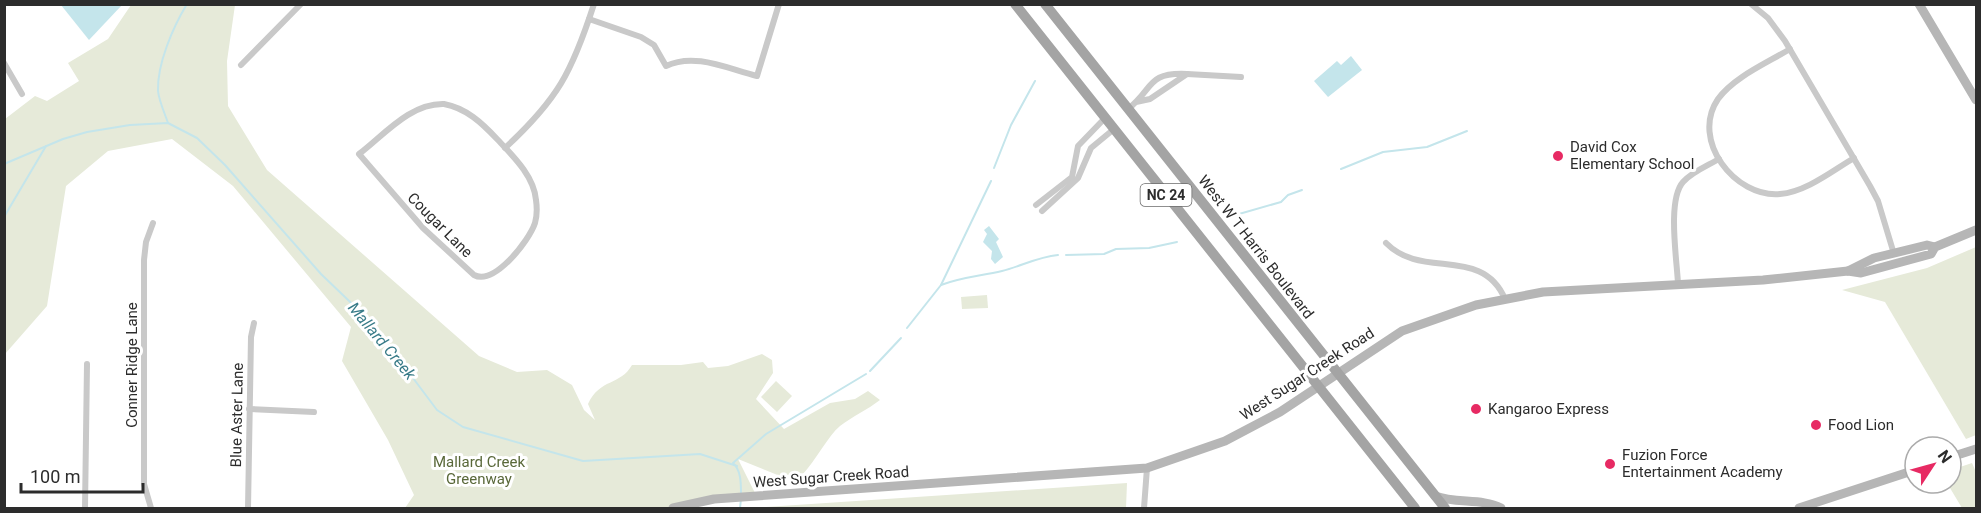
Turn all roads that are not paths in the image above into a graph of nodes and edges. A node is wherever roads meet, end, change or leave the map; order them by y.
1 (301, 4) edge
2 (594, 4) edge
3 (779, 4) edge
4 (1015, 4) edge
5 (1044, 4) edge
6 (1751, 4) edge
7 (1919, 4) edge
8 (589, 19) junction
9 (1790, 49) junction
10 (4, 63) edge
11 (241, 65) dead end
12 (1187, 74) junction
13 (1241, 77) dead end
14 (22, 94) dead end
15 (1977, 100) edge
16 (1132, 106) junction
17 (1105, 118) junction
18 (1114, 129) junction
19 (505, 148) junction
20 (1854, 158) junction
21 (1719, 159) junction
22 (1036, 205) dead end
23 (1042, 211) dead end
24 (153, 223) dead end
25 (1977, 230) edge
26 (1386, 243) dead end
27 (1935, 247) junction
28 (1894, 255) junction
29 (1848, 271) junction
30 (1678, 284) junction
31 (1505, 298) junction
32 (254, 323) dead end
33 (87, 363) dead end
34 (1337, 373) junction
35 (1318, 386) junction
36 (249, 409) junction
37 (314, 412) dead end
38 (1147, 468) junction
39 (1903, 474) edge
40 (1435, 496) junction
41 (85, 508) edge
42 (151, 508) edge
43 (248, 508) edge
44 (673, 508) edge
45 (1144, 508) edge
46 (1415, 508) edge
47 (1445, 508) edge
48 (1502, 508) edge
49 (1799, 508) edge

1 - 11 street
2 - 8 street
3 - 8 street
4 - 17 main road, NC 24
5 - 16 main road, West W T Harris Boulevard / NC 24
6 - 9 street
7 - 15 main road
8 - 19 street
9 - 20 street
9 - 21 street
10 - 14 street
12 - 13 street
12 - 16 street
12 - 16 street
16 - 34 main road, West W T Harris Boulevard / NC 24
17 - 18 main road, NC 24
17 - 22 street
18 - 23 street
18 - 35 main road, NC 24
19 - 19 street, Cougar Lane
20 - 21 street
20 - 28 street
21 - 30 street
24 - 42 street, Conner Ridge Lane
25 - 27 main road, West Sugar Creek Road
26 - 31 street
27 - 28 main road, West Sugar Creek Road
27 - 29 main road, West Sugar Creek Road
28 - 29 main road, West Sugar Creek Road
29 - 30 main road, West Sugar Creek Road
30 - 31 main road, West Sugar Creek Road
31 - 34 main road, West Sugar Creek Road
32 - 36 street, Blue Aster Lane
33 - 41 street
34 - 35 main road, West Sugar Creek Road
34 - 40 main road, West W T Harris Boulevard / NC 24
35 - 38 main road, West Sugar Creek Road
35 - 46 main road, NC 24
36 - 37 street
36 - 43 street, Blue Aster Lane
38 - 44 main road, West Sugar Creek Road
38 - 45 street
39 - 49 main road
40 - 47 main road, West W T Harris Boulevard / NC 24
40 - 48 main road

